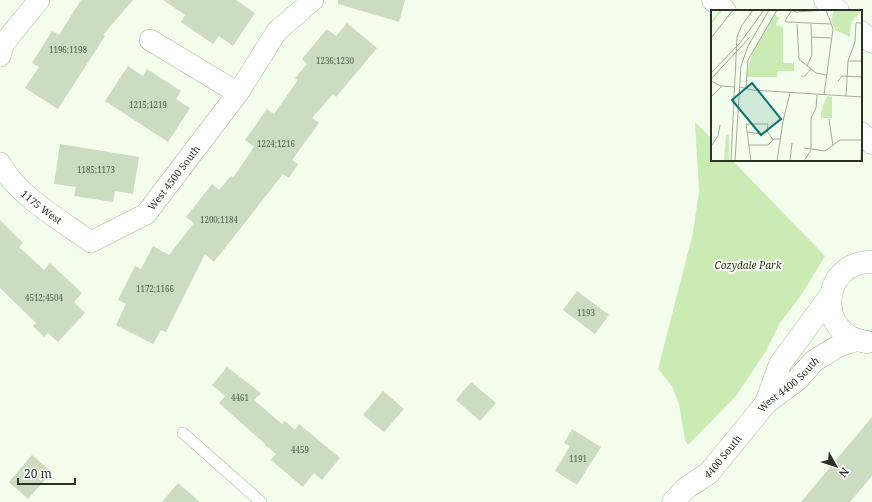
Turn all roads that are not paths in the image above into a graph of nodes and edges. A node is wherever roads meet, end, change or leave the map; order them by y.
1 (39, 0) edge
2 (313, 0) edge
3 (713, 0) edge
4 (825, 0) edge
5 (724, 10) edge
6 (837, 10) edge
7 (862, 33) edge
8 (150, 40) dead end
9 (872, 42) edge
10 (0, 56) edge
11 (238, 93) junction
12 (862, 134) edge
13 (872, 143) edge
14 (0, 163) edge
15 (91, 242) joint
16 (872, 262) edge
17 (830, 296) junction
18 (868, 341) edge
19 (766, 403) junction
20 (183, 433) dead end
21 (261, 502) edge
22 (673, 502) edge

1 - 10 street
2 - 11 street, West 4500 South
3 - 5 main road
4 - 6 main road
7 - 9 main road
8 - 11 street
11 - 15 street, West 4500 South
12 - 13 main road
14 - 15 street, 1175 West
16 - 17 main road, West 4400 South
17 - 18 main road
17 - 19 main road, West 4400 South
18 - 19 main road, West 4400 South
19 - 22 main road, 4400 South
20 - 21 lane

